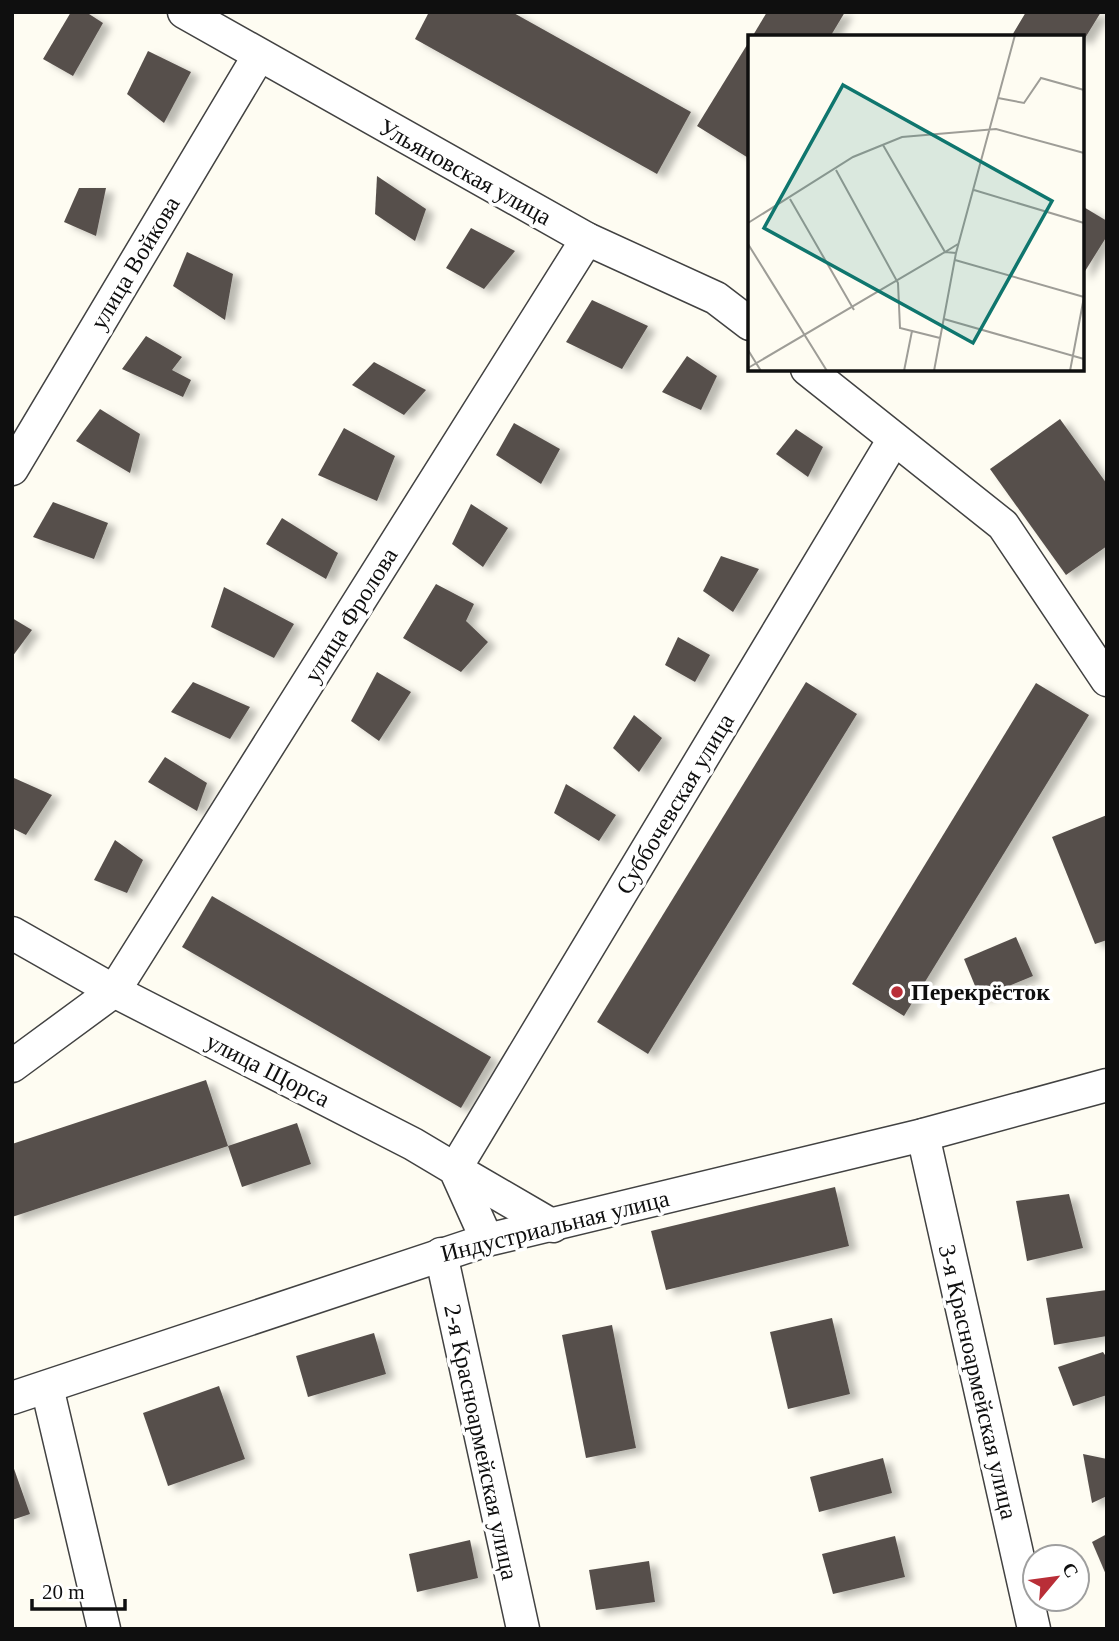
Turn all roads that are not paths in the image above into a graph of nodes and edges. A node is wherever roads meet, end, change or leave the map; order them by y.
1 (184, 12) edge
2 (258, 57) junction
3 (587, 239) junction
4 (748, 322) edge
5 (809, 371) edge
6 (894, 439) junction
7 (12, 469) edge
8 (1107, 680) edge
9 (12, 933) edge
10 (114, 991) junction
11 (12, 1066) edge
12 (1107, 1085) edge
13 (923, 1135) junction
14 (455, 1169) junction
15 (552, 1226) junction
16 (487, 1240) junction
17 (440, 1254) junction
18 (47, 1387) junction
19 (12, 1398) edge
20 (104, 1629) edge
21 (523, 1629) edge
22 (1034, 1629) edge

1 - 2 street, Ульяновская улица
2 - 3 street, Ульяновская улица
2 - 7 street, улица Войкова
3 - 4 street, Ульяновская улица
3 - 10 street, улица Фролова
5 - 6 street
6 - 8 street
6 - 14 street, Суббочевская улица
9 - 10 street, улица Щорса
10 - 11 street
10 - 14 street, улица Щорса
12 - 13 street, Индустриальная улица
13 - 15 street, Индустриальная улица
13 - 22 street, 3-я Красноармейская улица
14 - 15 street, улица Щорса
14 - 16 street
15 - 16 street, Индустриальная улица
16 - 17 street, Индустриальная улица
17 - 18 street, Индустриальная улица
17 - 21 street, 2-я Красноармейская улица
18 - 19 street, Индустриальная улица
18 - 20 street

